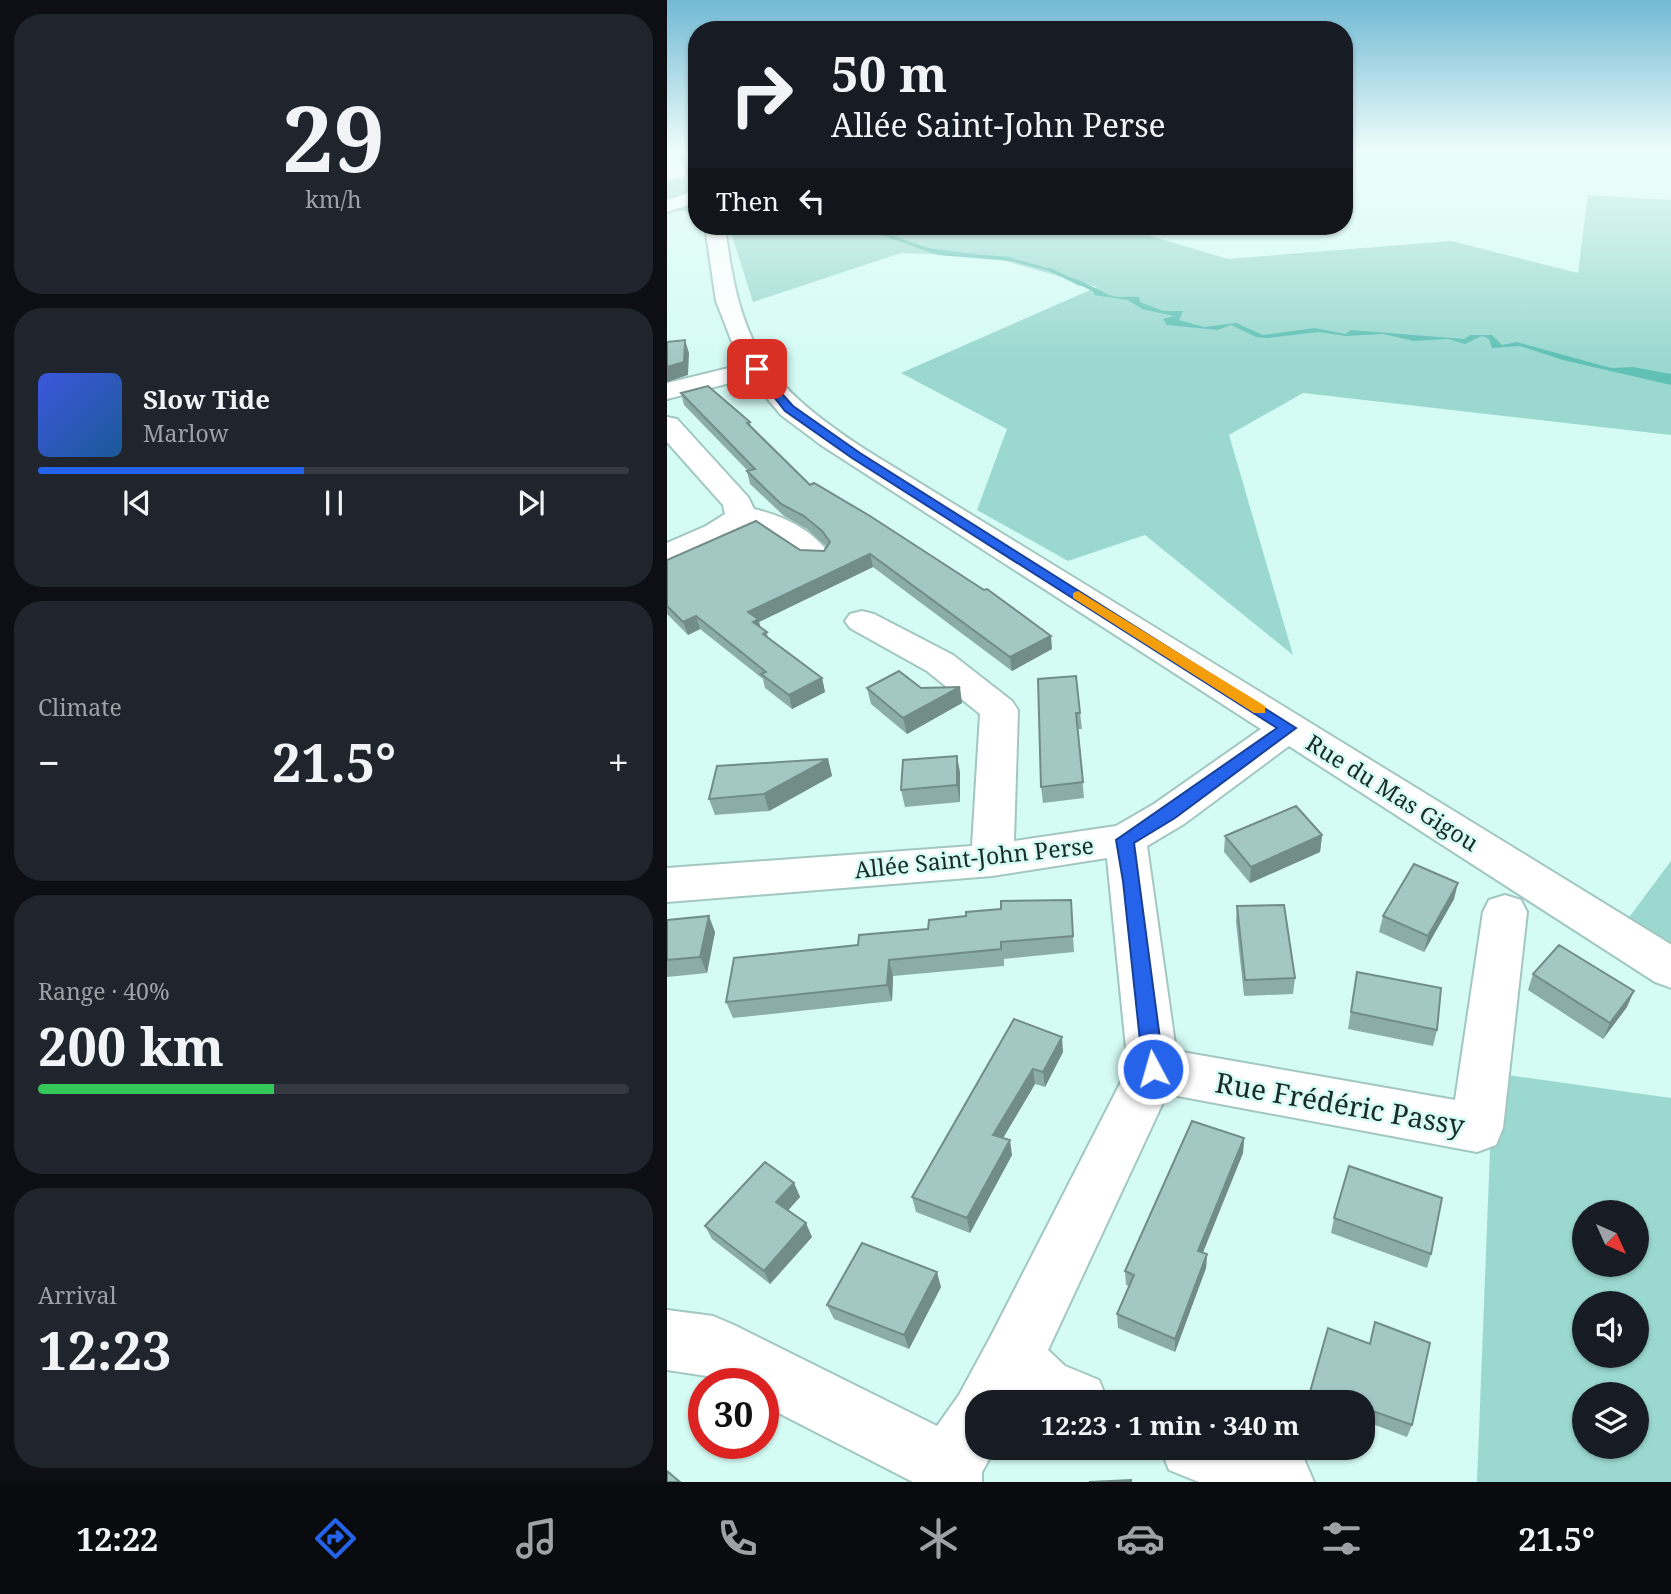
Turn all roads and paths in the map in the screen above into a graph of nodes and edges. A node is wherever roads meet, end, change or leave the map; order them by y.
1 (716, 235) edge
2 (757, 369) junction
3 (667, 391) edge
4 (667, 425) edge
5 (741, 517) junction
6 (667, 554) edge
7 (814, 555) edge
8 (862, 621) dead end
9 (1288, 728) junction
10 (1125, 840) junction
11 (992, 860) junction
12 (667, 885) edge
13 (1505, 912) dead end
14 (1671, 970) edge
15 (1153, 1069) junction
16 (667, 1340) edge
17 (1000, 1380) edge
18 (1047, 1390) edge
19 (958, 1456) edge
20 (1225, 1460) edge
21 (1281, 1482) edge

1 - 2 street, Rue du Mas Gigou
2 - 3 street
2 - 9 street, Rue du Mas Gigou
4 - 5 street
5 - 6 street
5 - 7 street
8 - 11 street
9 - 10 street, Allée Saint-John Perse
9 - 14 street, Rue du Mas Gigou
10 - 11 street, Allée Saint-John Perse
10 - 15 street
11 - 12 street, Allée Saint-John Perse
13 - 15 street, Rue Frédéric Passy
15 - 17 street
16 - 19 street
17 - 18 street
20 - 21 street

